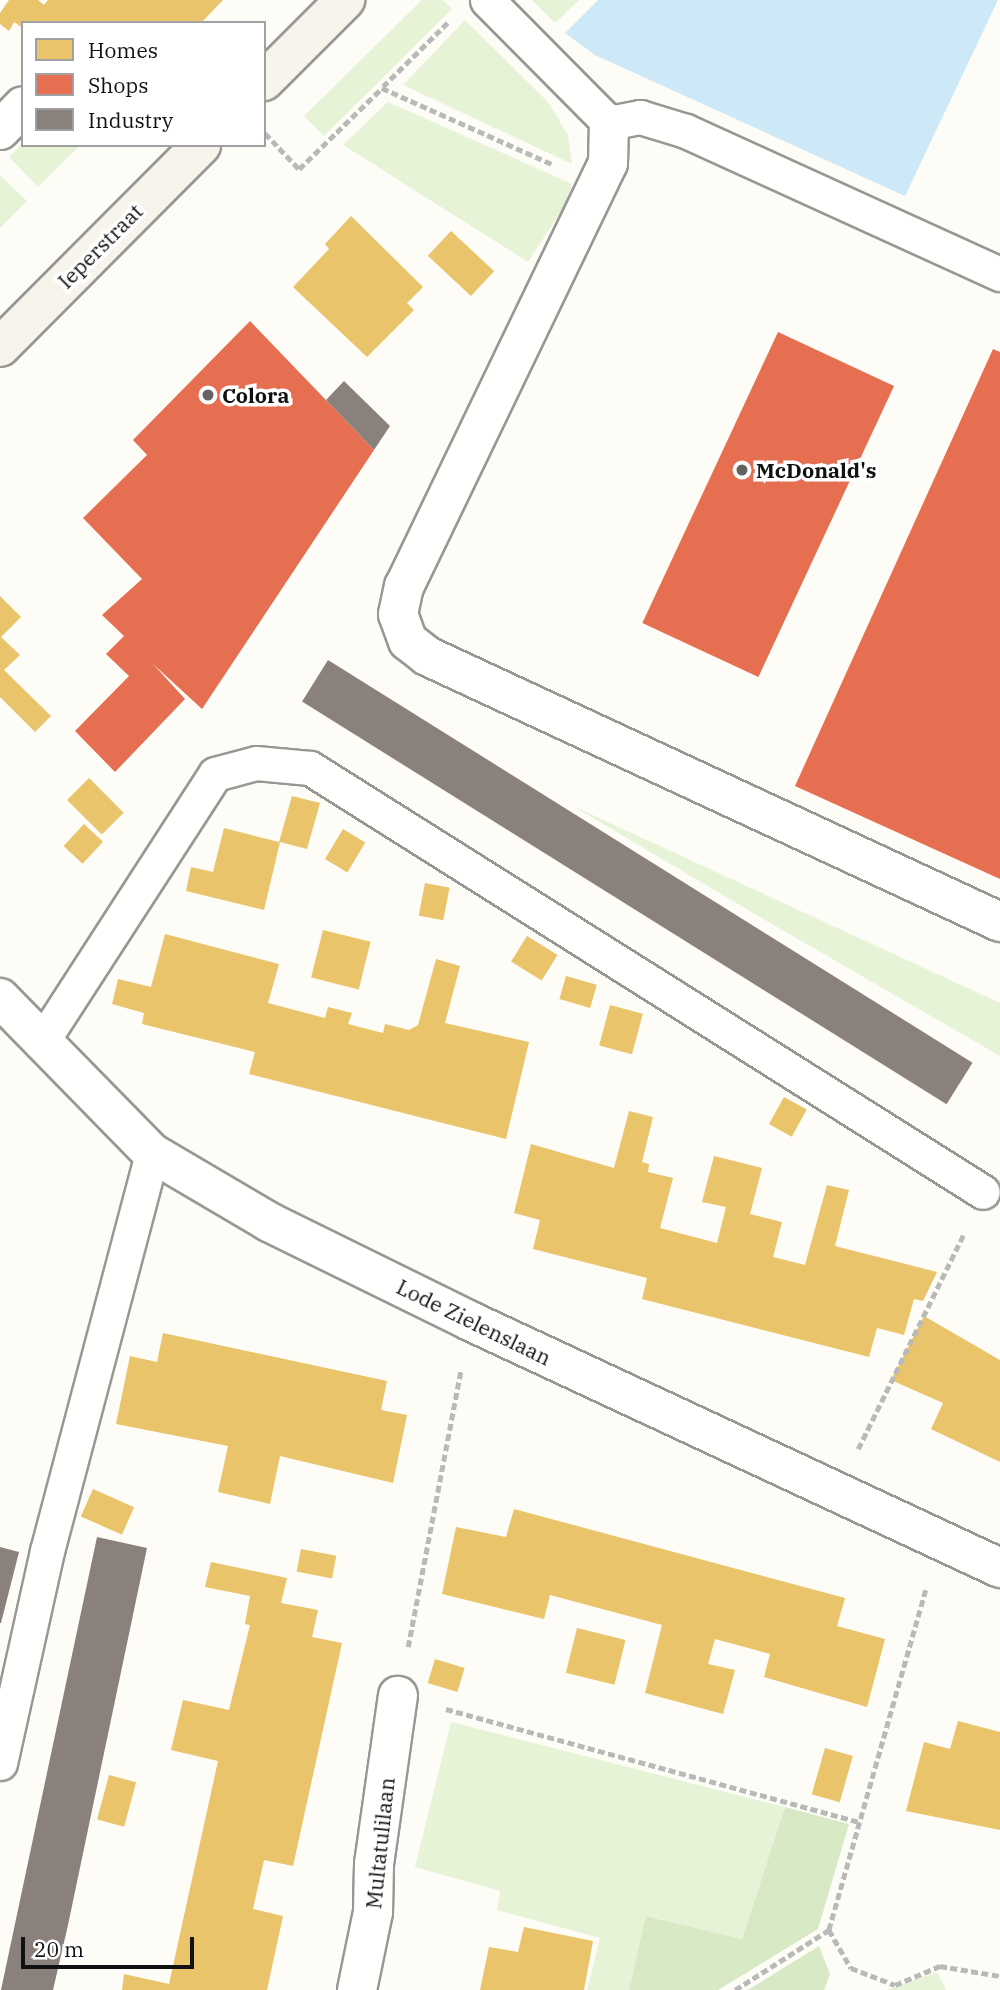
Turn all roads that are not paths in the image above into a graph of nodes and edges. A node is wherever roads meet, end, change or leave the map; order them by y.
1 (345, 0) edge
2 (487, 0) edge
3 (266, 79) edge
4 (21, 108) edge
5 (610, 123) junction
6 (0, 130) edge
7 (199, 147) edge
8 (1000, 274) edge
9 (0, 347) edge
10 (1000, 922) edge
11 (0, 998) edge
12 (41, 1043) junction
13 (152, 1153) junction
14 (983, 1192) road end
15 (1000, 1568) edge
16 (398, 1696) road end
17 (0, 1763) edge
18 (357, 1990) edge

1 - 3 street
2 - 5 lane
4 - 6 street
5 - 8 lane
5 - 10 street
7 - 9 street, Ieperstraat
11 - 12 street, Lode Zielenslaan
12 - 13 street, Lode Zielenslaan
12 - 14 lane
13 - 15 street, Lode Zielenslaan
13 - 17 lane
16 - 18 street, Multatulilaan

